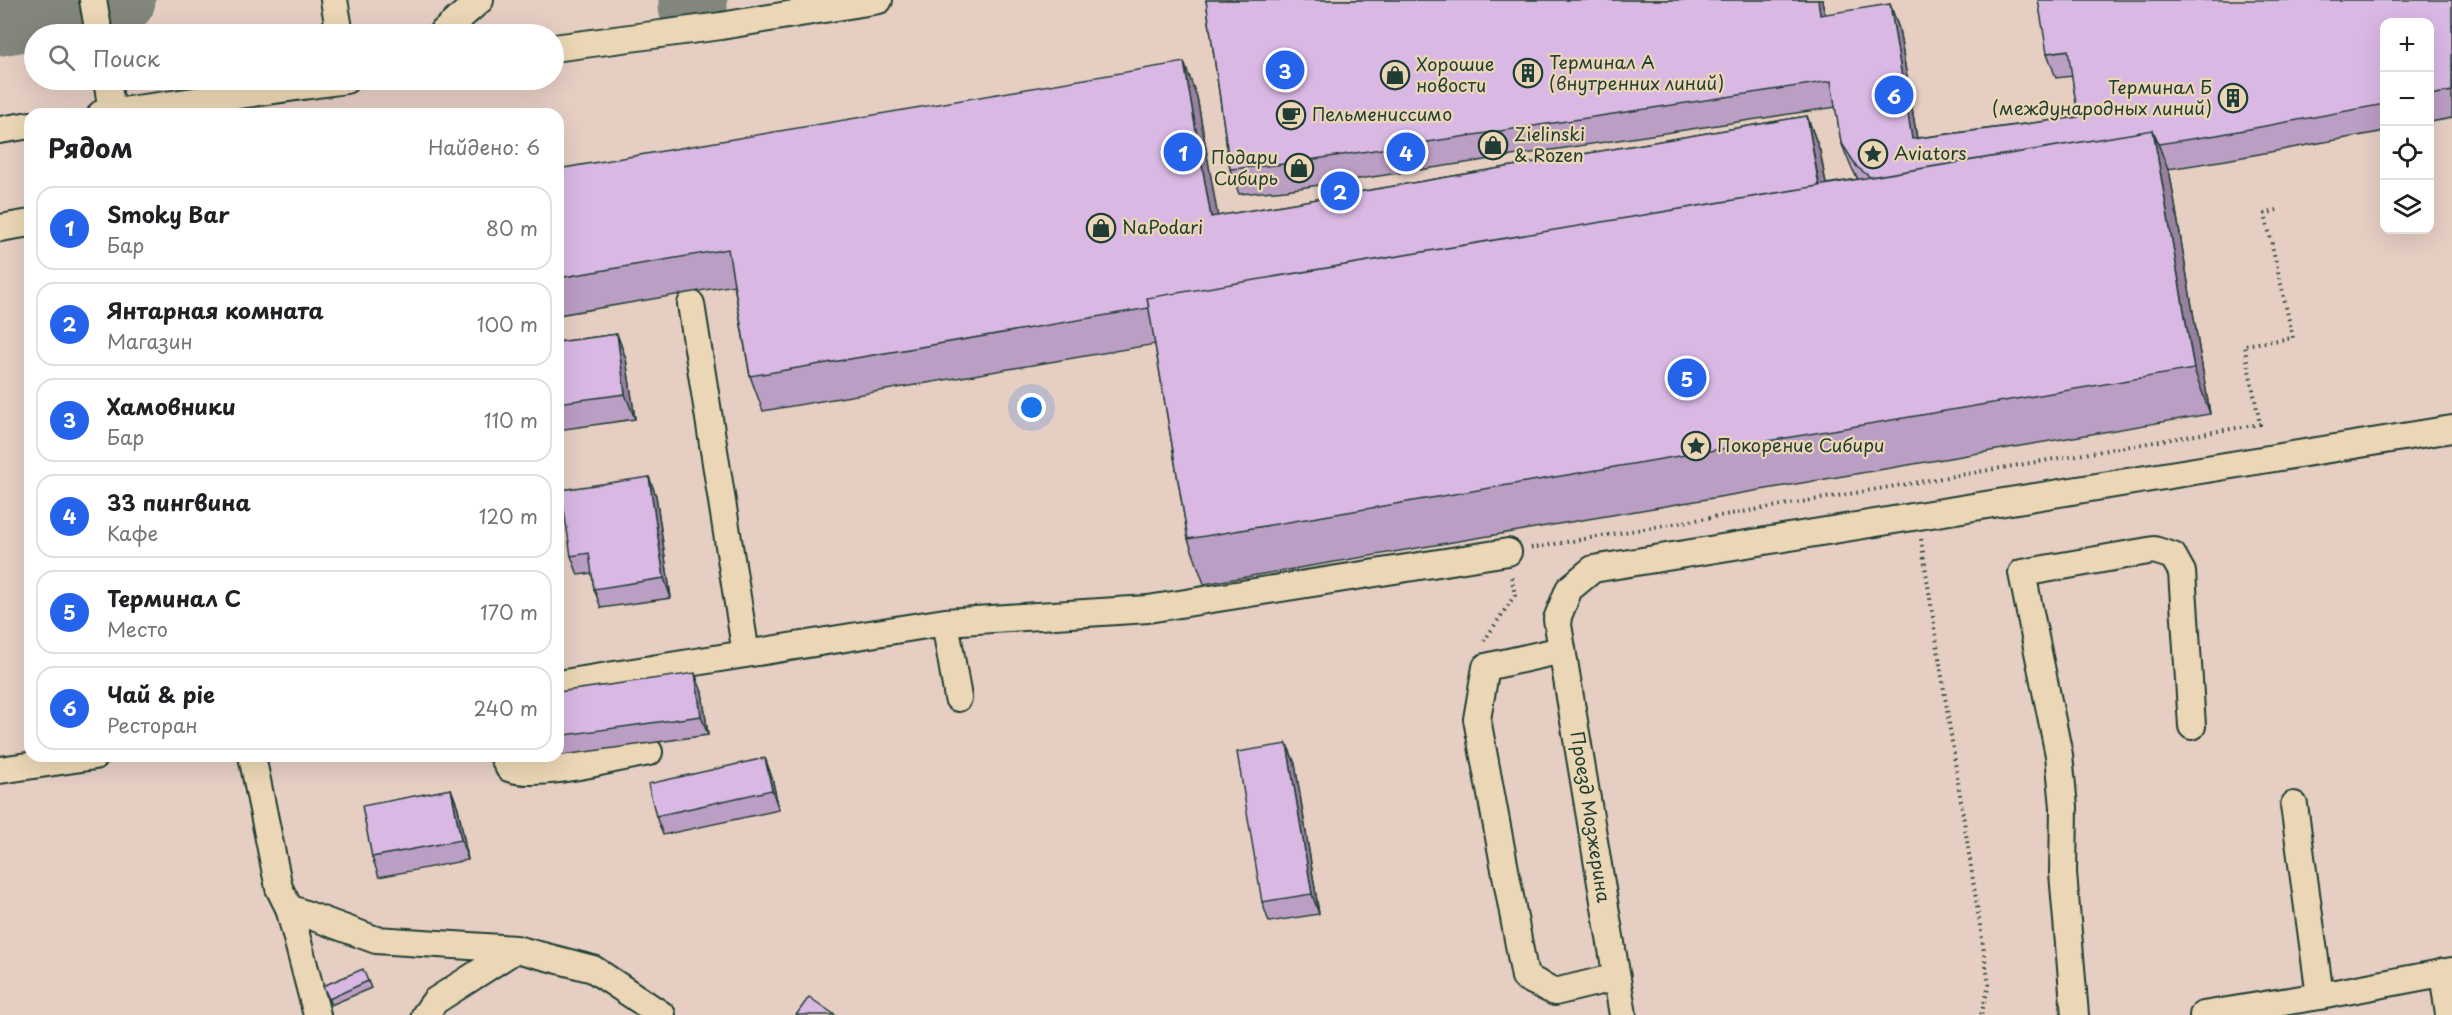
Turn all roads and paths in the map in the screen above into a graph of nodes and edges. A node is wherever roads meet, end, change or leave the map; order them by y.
1 (93, 0) edge
2 (334, 0) edge
3 (480, 0) edge
4 (879, 0) edge
5 (97, 24) edge
6 (338, 24) edge
7 (452, 24) edge
8 (564, 47) edge
9 (110, 90) edge
10 (274, 90) edge
11 (116, 108) edge
12 (146, 108) edge
13 (24, 126) edge
14 (0, 130) edge
15 (2277, 210) dead end
16 (24, 225) edge
17 (0, 228) edge
18 (691, 304) dead end
19 (2452, 429) edge
20 (1913, 483) junction
21 (1917, 516) junction
22 (1508, 552) joint
23 (945, 622) junction
24 (1562, 650) junction
25 (746, 654) junction
26 (564, 683) edge
27 (958, 698) dead end
28 (2192, 726) dead end
29 (649, 752) dead end
30 (50, 762) edge
31 (253, 762) edge
32 (506, 762) edge
33 (0, 770) edge
34 (2294, 805) dead end
35 (290, 908) junction
36 (516, 949) junction
37 (2447, 971) edge
38 (1617, 977) junction
39 (2320, 996) junction
40 (317, 1015) edge
41 (425, 1015) edge
42 (662, 1015) edge
43 (1623, 1015) edge
44 (1981, 1015) edge
45 (2075, 1015) edge
46 (2203, 1015) edge
47 (2449, 1015) edge

1 - 5 street
2 - 6 street
3 - 7 street
4 - 8 street
9 - 11 street
10 - 12 street
13 - 14 street
15 - 20 path
16 - 17 street
18 - 25 street
19 - 21 street
20 - 21 path
20 - 22 path
21 - 24 street, Проезд Мозжерина
21 - 44 path
22 - 23 street
23 - 25 street
23 - 27 street
24 - 38 street, Проезд Мозжерина
24 - 38 street
25 - 26 street
28 - 45 street
29 - 32 street
30 - 33 street
31 - 35 street
34 - 39 street
35 - 36 street
35 - 40 street
36 - 41 street
36 - 42 street
37 - 39 street
37 - 47 street
38 - 43 street, Проезд Мозжерина
39 - 46 street

